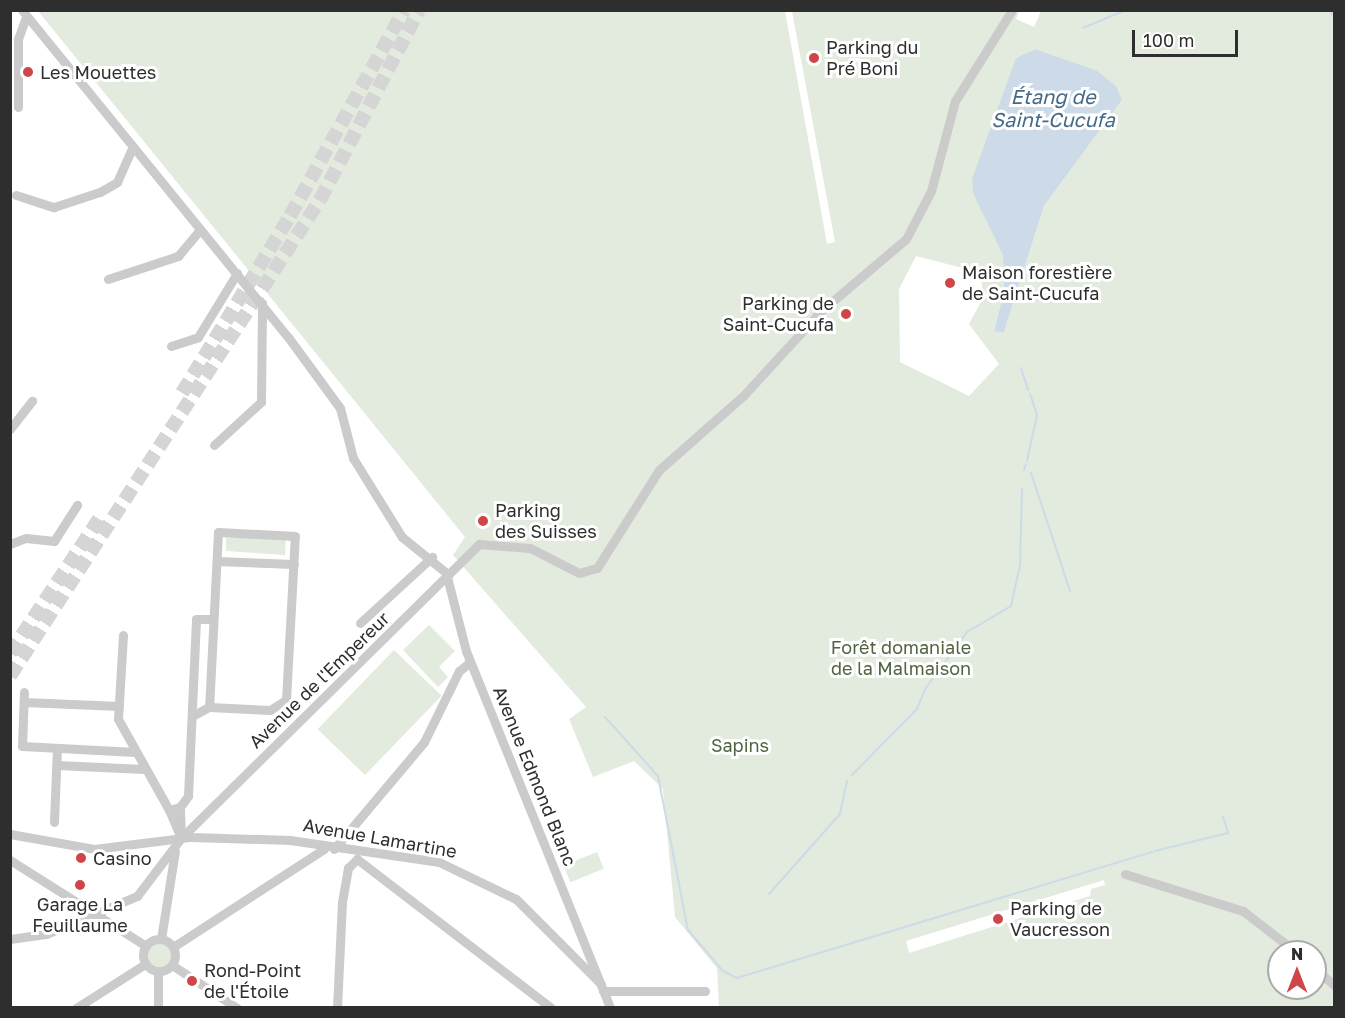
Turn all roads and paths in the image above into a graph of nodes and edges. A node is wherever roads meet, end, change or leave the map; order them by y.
1 (1012, 10) edge
2 (24, 14) edge
3 (14, 73) edge
4 (18, 107) dead end
5 (132, 149) junction
6 (16, 195) dead end
7 (200, 230) junction
8 (237, 273) junction
9 (108, 279) dead end
10 (262, 303) junction
11 (171, 346) dead end
12 (32, 401) dead end
13 (10, 429) edge
14 (214, 445) dead end
15 (77, 505) dead end
16 (10, 544) edge
17 (432, 557) junction
18 (217, 561) junction
19 (294, 564) junction
20 (448, 576) junction
21 (213, 619) junction
22 (360, 623) dead end
23 (123, 635) dead end
24 (470, 662) junction
25 (119, 706) junction
26 (209, 707) junction
27 (192, 716) junction
28 (57, 748) junction
29 (135, 752) junction
30 (57, 765) junction
31 (144, 769) junction
32 (180, 807) junction
33 (162, 808) junction
34 (54, 822) dead end
35 (10, 834) edge
36 (181, 838) junction
37 (329, 849) junction
38 (175, 851) junction
39 (357, 855) junction
40 (10, 860) edge
41 (1125, 874) dead end
42 (100, 916) junction
43 (10, 939) edge
44 (161, 939) junction
45 (1280, 940) edge
46 (146, 946) junction
47 (173, 946) junction
48 (591, 954) junction
49 (574, 960) junction
50 (145, 964) junction
51 (172, 965) junction
52 (158, 972) junction
53 (602, 988) junction
54 (705, 991) dead end
55 (76, 1008) edge
56 (159, 1008) edge
57 (237, 1008) edge
58 (337, 1008) edge
59 (551, 1008) edge
60 (610, 1008) edge

1 - 20 street, Avenue de l'Empereur
2 - 3 street
2 - 5 street
3 - 4 street
5 - 6 street
5 - 7 street
7 - 8 street
7 - 9 street
8 - 10 street
8 - 11 street
10 - 14 street
10 - 17 street
12 - 13 street
15 - 16 street
17 - 20 street
17 - 22 street
18 - 19 street
18 - 19 street
18 - 21 street
19 - 26 street
20 - 24 street, Avenue Edmond Blanc
20 - 36 street, Avenue de l'Empereur
21 - 26 street
21 - 27 street
23 - 25 street
24 - 37 street
24 - 48 street, Avenue Edmond Blanc
25 - 28 street
25 - 29 street
26 - 27 street
27 - 32 street
28 - 29 street
28 - 30 street
29 - 31 street
30 - 31 street
30 - 34 street
31 - 33 street
32 - 33 street
32 - 36 street
33 - 36 street
35 - 36 street, Avenue Lamartine
36 - 37 street, Avenue Lamartine
36 - 38 street
37 - 39 street, Avenue Lamartine
37 - 47 street
38 - 42 street
38 - 44 street
39 - 49 street, Avenue Lamartine
39 - 58 street
39 - 59 street
40 - 42 street
41 - 45 street
42 - 43 street
42 - 46 street
44 - 46 street
44 - 47 street
46 - 50 street
47 - 51 street
48 - 49 street
48 - 53 street, Avenue Edmond Blanc
49 - 53 street, Avenue Lamartine
50 - 52 street
50 - 55 street
51 - 52 street
51 - 57 street
52 - 56 street
53 - 54 street
53 - 60 street, Avenue Edmond Blanc

